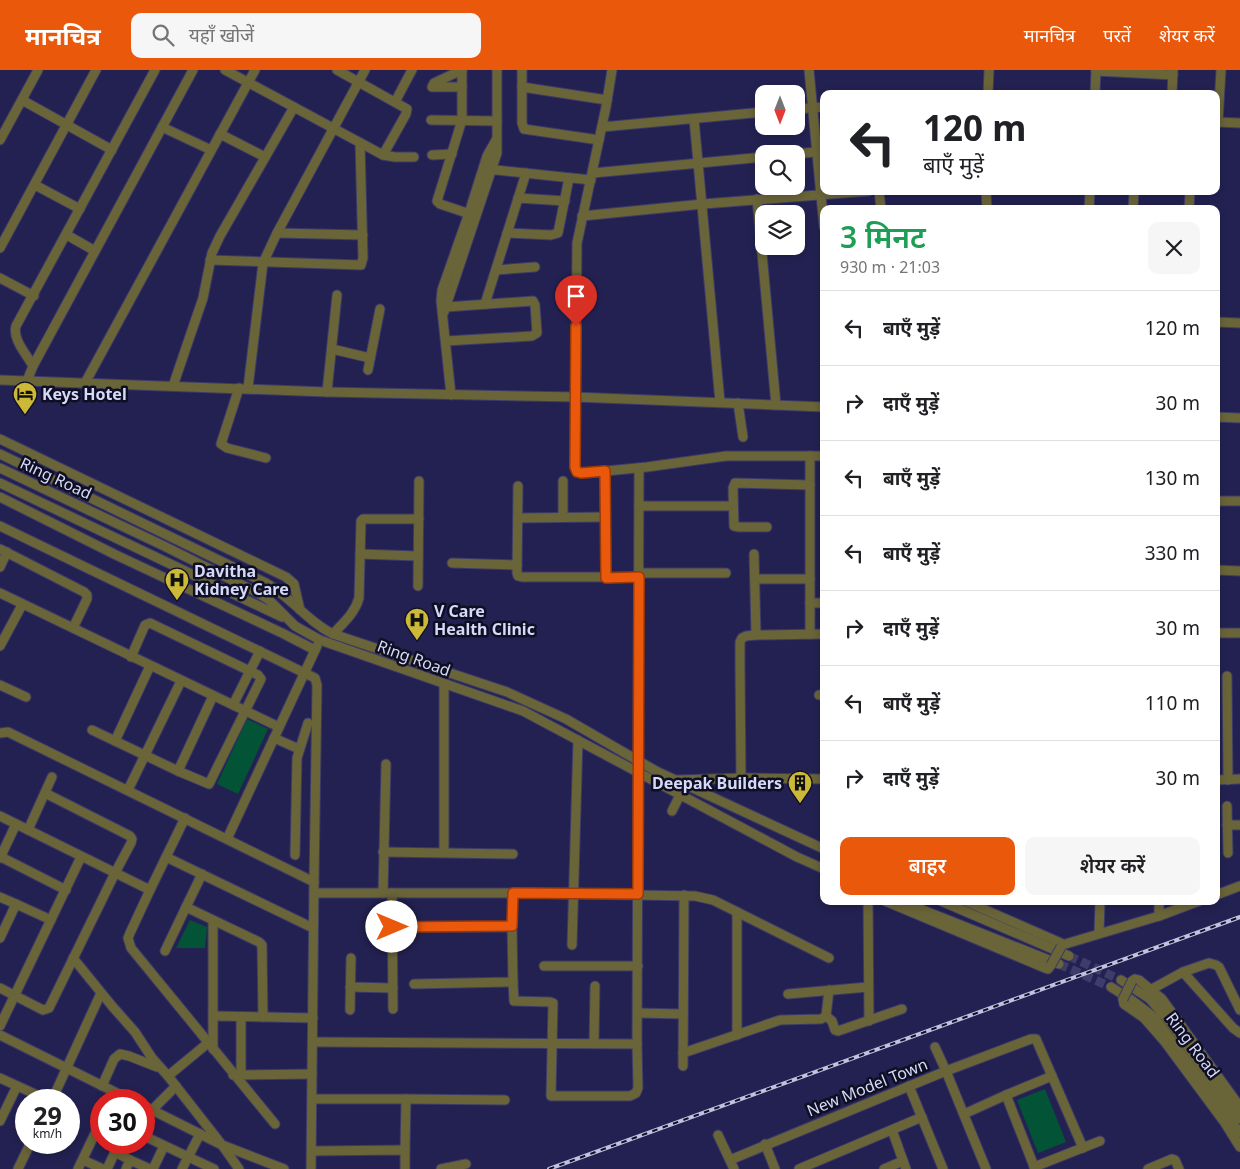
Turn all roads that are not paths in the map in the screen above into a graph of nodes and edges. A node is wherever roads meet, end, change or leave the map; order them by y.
1 (38, 70) edge
2 (96, 70) edge
3 (155, 70) edge
4 (193, 70) edge
5 (225, 70) edge
6 (255, 70) edge
7 (337, 70) edge
8 (365, 70) edge
9 (412, 70) edge
10 (462, 70) edge
11 (497, 70) edge
12 (522, 70) edge
13 (612, 70) edge
14 (809, 70) edge
15 (989, 70) edge
16 (1096, 70) edge
17 (1220, 70) edge
18 (1135, 71) edge
19 (1173, 72) edge
20 (359, 82) junction
21 (249, 83) junction
22 (462, 87) junction
23 (522, 87) junction
24 (988, 90) edge
25 (1095, 90) edge
26 (1172, 90) edge
27 (1219, 90) edge
28 (22, 100) junction
29 (607, 100) junction
30 (395, 102) junction
31 (294, 107) junction
32 (820, 107) edge
33 (805, 108) edge
34 (812, 108) junction
35 (755, 113) edge
36 (694, 119) junction
37 (431, 120) dead end
38 (462, 120) junction
39 (497, 121) junction
40 (1220, 122) edge
41 (1240, 124) edge
42 (67, 125) junction
43 (602, 126) junction
44 (162, 127) junction
45 (334, 129) junction
46 (220, 134) junction
47 (0, 140) edge
48 (599, 140) junction
49 (360, 143) junction
50 (112, 150) junction
51 (211, 150) junction
52 (820, 152) edge
53 (805, 153) edge
54 (452, 154) junction
55 (383, 155) junction
56 (432, 155) dead end
57 (265, 157) junction
58 (414, 157) dead end
59 (755, 158) edge
60 (699, 163) junction
61 (487, 169) junction
62 (526, 173) junction
63 (592, 176) junction
64 (569, 178) junction
65 (35, 185) junction
66 (821, 195) joint
67 (518, 198) junction
68 (757, 200) junction
69 (565, 201) junction
70 (703, 204) junction
71 (822, 205) edge
72 (80, 209) junction
73 (473, 214) junction
74 (582, 216) junction
75 (277, 233) junction
76 (507, 233) junction
77 (67, 235) junction
78 (363, 235) junction
79 (0, 248) edge
80 (95, 251) junction
81 (210, 260) junction
82 (263, 263) junction
83 (535, 267) dead end
84 (496, 270) junction
85 (0, 278) edge
86 (337, 295) dead end
87 (34, 296) junction
88 (485, 304) junction
89 (380, 309) dead end
90 (444, 311) junction
91 (1220, 322) edge
92 (1240, 323) edge
93 (446, 341) junction
94 (332, 349) junction
95 (370, 358) junction
96 (33, 366) junction
97 (368, 370) dead end
98 (0, 380) edge
99 (27, 381) junction
100 (85, 383) junction
101 (173, 386) junction
102 (243, 388) junction
103 (327, 392) junction
104 (452, 395) junction
105 (575, 397) junction
106 (720, 402) junction
107 (738, 403) junction
108 (776, 406) junction
109 (820, 406) edge
110 (1220, 417) edge
111 (1240, 418) edge
112 (744, 438) dead end
113 (0, 439) edge
114 (0, 454) edge
115 (810, 456) junction
116 (820, 456) edge
117 (36, 457) junction
118 (266, 458) dead end
119 (0, 468) edge
120 (29, 468) junction
121 (639, 468) junction
122 (605, 471) junction
123 (419, 481) dead end
124 (563, 481) dead end
125 (0, 483) edge
126 (810, 485) junction
127 (518, 486) dead end
128 (1, 501) edge
129 (1220, 501) edge
130 (1240, 501) edge
131 (639, 506) junction
132 (733, 506) junction
133 (563, 517) junction
134 (605, 517) junction
135 (518, 518) junction
136 (419, 519) junction
137 (0, 526) edge
138 (767, 527) dead end
139 (123, 542) junction
140 (3, 551) edge
141 (360, 554) junction
142 (754, 554) dead end
143 (116, 555) junction
144 (418, 556) junction
145 (452, 563) dead end
146 (517, 565) junction
147 (0, 567) edge
148 (1220, 570) edge
149 (1240, 571) edge
150 (726, 573) dead end
151 (639, 575) junction
152 (606, 578) junction
153 (755, 578) junction
154 (810, 578) junction
155 (418, 586) dead end
156 (0, 593) edge
157 (810, 603) junction
158 (820, 603) edge
159 (22, 605) junction
160 (300, 610) junction
161 (287, 619) junction
162 (73, 628) junction
163 (1220, 632) edge
164 (1240, 633) edge
165 (333, 634) junction
166 (810, 634) junction
167 (820, 634) edge
168 (756, 635) junction
169 (320, 640) junction
170 (0, 646) edge
171 (315, 650) junction
172 (260, 651) junction
173 (131, 657) junction
174 (150, 666) junction
175 (250, 671) junction
176 (305, 672) junction
177 (1227, 676) dead end
178 (181, 681) junction
179 (444, 684) junction
180 (0, 685) edge
181 (213, 696) junction
182 (26, 697) dead end
183 (233, 705) junction
184 (246, 711) junction
185 (308, 722) dead end
186 (279, 728) junction
187 (92, 730) dead end
188 (1, 731) edge
189 (274, 738) junction
190 (578, 740) junction
191 (115, 742) junction
192 (299, 749) junction
193 (145, 755) junction
194 (639, 762) junction
195 (386, 764) dead end
196 (178, 771) junction
197 (638, 773) junction
198 (52, 777) dead end
199 (741, 778) junction
200 (820, 779) edge
201 (1240, 779) edge
202 (676, 780) junction
203 (1220, 780) edge
204 (1228, 780) junction
205 (128, 790) junction
206 (45, 794) junction
207 (680, 795) junction
208 (1228, 806) dead end
209 (672, 811) dead end
210 (0, 816) edge
211 (185, 818) junction
212 (16, 824) junction
213 (1240, 825) edge
214 (1227, 826) junction
215 (28, 830) junction
216 (226, 838) junction
217 (806, 842) junction
218 (820, 844) edge
219 (820, 848) edge
220 (383, 852) junction
221 (444, 852) junction
222 (1228, 853) dead end
223 (513, 854) dead end
224 (295, 855) dead end
225 (81, 856) junction
226 (0, 857) edge
227 (166, 857) junction
228 (797, 857) junction
229 (820, 867) edge
230 (115, 873) junction
231 (820, 873) edge
232 (202, 874) junction
233 (314, 882) junction
234 (1240, 886) edge
235 (66, 890) junction
236 (150, 890) junction
237 (314, 893) junction
238 (387, 893) junction
239 (513, 893) junction
240 (572, 893) junction
241 (638, 894) junction
242 (1220, 894) edge
243 (684, 895) junction
244 (0, 897) edge
245 (16, 904) junction
246 (868, 905) edge
247 (895, 905) edge
248 (910, 905) edge
249 (950, 905) edge
250 (974, 905) edge
251 (1100, 905) edge
252 (1159, 905) edge
253 (1188, 905) edge
254 (186, 907) junction
255 (737, 912) junction
256 (1159, 916) junction
257 (51, 920) junction
258 (213, 920) junction
259 (512, 926) junction
260 (392, 927) junction
261 (313, 928) junction
262 (1099, 933) junction
263 (0, 938) edge
264 (572, 945) dead end
265 (1062, 946) junction
266 (165, 951) dead end
267 (1069, 956) tunnel mouth
268 (73, 958) junction
269 (351, 958) dead end
270 (829, 958) dead end
271 (1055, 964) junction
272 (544, 966) dead end
273 (638, 966) junction
274 (1183, 972) junction
275 (1120, 980) tunnel mouth
276 (513, 982) junction
277 (414, 984) dead end
278 (595, 986) dead end
279 (350, 987) junction
280 (868, 987) junction
281 (1111, 987) tunnel mouth
282 (0, 988) edge
283 (393, 988) junction
284 (1152, 989) junction
285 (829, 990) junction
286 (101, 993) junction
287 (788, 994) dead end
288 (15, 995) junction
289 (393, 1009) dead end
290 (902, 1009) dead end
291 (1240, 1009) edge
292 (350, 1010) dead end
293 (638, 1013) junction
294 (683, 1014) junction
295 (213, 1016) junction
296 (826, 1016) junction
297 (241, 1017) junction
298 (263, 1017) junction
299 (313, 1018) junction
300 (868, 1021) junction
301 (0, 1026) edge
302 (1240, 1033) edge
303 (736, 1035) junction
304 (0, 1036) edge
305 (312, 1042) junction
306 (554, 1042) junction
307 (594, 1043) junction
308 (637, 1044) junction
309 (211, 1046) junction
310 (936, 1047) dead end
311 (683, 1053) junction
312 (684, 1066) dead end
313 (67, 1068) junction
314 (160, 1068) junction
315 (946, 1072) junction
316 (237, 1074) junction
317 (312, 1074) junction
318 (168, 1076) junction
319 (1052, 1076) junction
320 (0, 1078) edge
321 (17, 1086) junction
322 (102, 1086) junction
323 (176, 1086) junction
324 (909, 1086) junction
325 (24, 1089) edge
326 (57, 1089) edge
327 (108, 1089) edge
328 (1006, 1095) junction
329 (312, 1099) junction
330 (406, 1099) junction
331 (505, 1100) dead end
332 (155, 1102) edge
333 (1240, 1107) edge
334 (155, 1112) edge
335 (964, 1114) junction
336 (922, 1116) junction
337 (1240, 1119) edge
338 (0, 1121) edge
339 (275, 1124) dead end
340 (892, 1130) junction
341 (1240, 1133) edge
342 (200, 1134) junction
343 (718, 1134) dead end
344 (1100, 1141) dead end
345 (155, 1142) edge
346 (765, 1144) junction
347 (90, 1145) edge
348 (222, 1145) junction
349 (164, 1146) junction
350 (1240, 1147) edge
351 (1083, 1148) junction
352 (405, 1150) junction
353 (312, 1151) junction
354 (25, 1154) edge
355 (114, 1154) edge
356 (119, 1154) edge
357 (188, 1156) junction
358 (83, 1160) junction
359 (130, 1160) junction
360 (730, 1160) junction
361 (466, 1164) dead end
362 (905, 1165) edge
363 (811, 1167) edge
364 (1034, 1168) edge
365 (18, 1169) edge
366 (78, 1169) edge
367 (103, 1169) edge
368 (107, 1169) edge
369 (126, 1169) edge
370 (152, 1169) edge
371 (182, 1169) edge
372 (213, 1169) edge
373 (239, 1169) edge
374 (284, 1169) edge
375 (311, 1169) edge
376 (405, 1169) edge
377 (441, 1169) edge
378 (734, 1169) edge
379 (775, 1169) edge
380 (799, 1169) edge
381 (884, 1169) edge
382 (944, 1169) edge
383 (986, 1169) edge
384 (1148, 1169) edge
385 (1180, 1169) edge

1 - 28 street
2 - 42 street
3 - 50 street
4 - 44 street
5 - 21 street
6 - 21 street
7 - 20 street
8 - 20 street
9 - 30 street
10 - 22 street
10 - 22 street
11 - 39 street
12 - 23 street
13 - 29 street
14 - 34 street
15 - 24 street
16 - 18 street
16 - 25 street
17 - 27 street
18 - 19 street
19 - 26 street
20 - 30 street
20 - 45 street
21 - 31 street
21 - 46 street
22 - 38 street
23 - 29 street
23 - 48 street
28 - 42 street
28 - 47 street
29 - 43 street
30 - 55 street
31 - 45 street
31 - 57 street
32 - 34 street
33 - 34 street
34 - 52 street
35 - 36 street
36 - 43 street
36 - 60 street
37 - 38 street
38 - 39 street
38 - 54 street
39 - 61 street
40 - 41 street
42 - 50 street
42 - 65 street
43 - 48 street
44 - 51 street
44 - 80 street
45 - 49 street
45 - 75 street
46 - 51 street
46 - 57 street
48 - 63 street
49 - 55 street
49 - 78 street
50 - 72 street
51 - 100 street
52 - 53 street
54 - 56 street
54 - 73 street
55 - 58 street
57 - 81 street
59 - 60 street
60 - 63 street
60 - 70 street
61 - 62 street
61 - 73 street
62 - 64 street
62 - 67 street
63 - 64 street
63 - 74 street
64 - 69 street
65 - 72 street
65 - 79 street
66 - 68 street
66 - 71 street
67 - 69 street
67 - 76 street
68 - 70 street
68 - 108 street
69 - 76 street
70 - 74 street
70 - 106 street
72 - 77 street
73 - 90 street
74 - 105 street
75 - 78 street
75 - 82 street
76 - 84 street
77 - 80 street
77 - 87 street
78 - 82 street
80 - 96 street
81 - 82 street
81 - 101 street
82 - 102 street
83 - 84 street
84 - 88 street
85 - 87 street
86 - 94 street
87 - 96 street
88 - 90 street
88 - 93 street
89 - 95 street
90 - 93 street
91 - 92 street
93 - 104 street
94 - 95 street
94 - 103 street
95 - 97 street
96 - 99 street
98 - 99 street
99 - 100 street
100 - 101 street
101 - 102 street
102 - 103 street
102 - 118 street
103 - 104 street
104 - 105 street
105 - 106 street
105 - 122 street
106 - 107 street
107 - 108 street
107 - 112 street
108 - 109 street
110 - 111 street
113 - 117 street
114 - 120 street, Ring Road
115 - 116 street
115 - 121 street
115 - 126 street
117 - 120 street
117 - 160 street
119 - 161 street, Ring Road
120 - 160 street, Ring Road
121 - 122 street
121 - 131 street
122 - 134 street
123 - 136 street
124 - 133 street
125 - 139 street
126 - 132 street
126 - 154 street
127 - 135 street
128 - 143 street
129 - 130 street
131 - 132 street
131 - 151 street
132 - 138 street
133 - 134 street
133 - 135 street
134 - 152 street
135 - 146 street
136 - 141 street
136 - 144 street
137 - 172 street
139 - 143 street
139 - 161 street
140 - 147 street
140 - 162 street
141 - 144 street
141 - 165 street
142 - 153 street
143 - 171 street
144 - 155 street
145 - 146 street
146 - 152 street
148 - 149 street
150 - 151 street
151 - 152 street
151 - 194 street
153 - 154 street
153 - 168 street
154 - 157 street
156 - 159 street
157 - 158 street
157 - 166 street
159 - 162 street
159 - 170 street
160 - 165 street, Ring Road
161 - 169 street, Ring Road
162 - 173 street
163 - 164 street
165 - 194 street, Ring Road
166 - 167 street
166 - 168 street
168 - 199 street
169 - 171 street
169 - 179 street, Ring Road
171 - 176 street
172 - 175 street
172 - 176 street
173 - 174 street
173 - 175 street
174 - 178 street
174 - 191 street
175 - 183 street
175 - 184 street
176 - 186 street
176 - 233 street
177 - 204 street
178 - 181 street
178 - 193 street
179 - 190 street, Ring Road
179 - 221 street
180 - 182 street
181 - 183 street
181 - 196 street
183 - 184 street
184 - 186 street
184 - 196 street
185 - 192 street
186 - 189 street
187 - 191 street
188 - 205 street
189 - 192 street
189 - 216 street
190 - 197 street, Ring Road
190 - 240 street
191 - 193 street
192 - 224 street
193 - 196 street
193 - 205 street
194 - 197 street
194 - 202 street, Ring Road
195 - 220 street
197 - 207 street, Ring Road
197 - 241 street
198 - 206 street
199 - 200 street
199 - 202 street
201 - 204 street
202 - 217 street, Ring Road
203 - 204 street
205 - 211 street
206 - 215 street
206 - 230 street
207 - 209 street
207 - 228 street, Ring Road
208 - 214 street
210 - 212 street
211 - 216 street
211 - 227 street
212 - 215 street
212 - 226 street
213 - 214 street
214 - 222 street
215 - 225 street
216 - 233 street
217 - 218 street
217 - 219 street, Ring Road
220 - 221 street
220 - 238 street
221 - 223 street
225 - 230 street
225 - 235 street
226 - 235 street
227 - 232 street
227 - 236 street
228 - 229 street, Ring Road
228 - 231 street
230 - 236 street
230 - 268 street
232 - 254 street
232 - 261 street
233 - 237 street
234 - 242 street
235 - 257 street
236 - 309 street
237 - 238 street
237 - 261 street
238 - 239 street
238 - 260 street
239 - 240 street
239 - 259 street
240 - 241 street
240 - 264 street
241 - 243 street
241 - 273 street
243 - 255 street
243 - 294 street
244 - 245 street
245 - 257 street
245 - 263 street
246 - 280 street
247 - 271 street
248 - 271 street
249 - 267 street
250 - 265 street
251 - 262 street
252 - 256 street
253 - 256 street
254 - 258 street
254 - 266 street
255 - 270 street
255 - 303 street
256 - 262 street
257 - 288 street
258 - 295 street
258 - 298 street
259 - 260 street
259 - 276 street
260 - 283 street
261 - 299 street
262 - 265 street
265 - 271 street, bridge
268 - 286 street
268 - 288 street
269 - 279 street
272 - 273 street
273 - 293 street
274 - 284 street
274 - 291 street
274 - 302 street
275 - 337 street, Ring Road
276 - 277 street
276 - 306 street
278 - 307 street
279 - 283 street
279 - 292 street
280 - 285 street
280 - 300 street
281 - 341 street, Ring Road
282 - 288 street
283 - 289 street
284 - 333 street
284 - 350 street, bridge
285 - 287 street
285 - 296 street
286 - 313 street
286 - 314 street
288 - 301 street
290 - 300 street
293 - 294 street
293 - 308 street
294 - 311 street
295 - 297 street
295 - 309 street
296 - 300 street
296 - 303 street
297 - 298 street
297 - 316 street
298 - 299 street
299 - 305 street
303 - 311 street
304 - 313 street
305 - 306 street
305 - 317 street
306 - 307 street
306 - 308 street
307 - 308 street
309 - 316 street
309 - 318 street
310 - 315 street
311 - 312 street
313 - 322 street
313 - 326 street
314 - 318 street
314 - 322 street
315 - 319 street
315 - 324 street, New Model Town
315 - 335 street, New Model Town
316 - 317 street
316 - 339 street
317 - 329 street
318 - 323 street
319 - 328 street
319 - 351 street
320 - 321 street
321 - 325 street
321 - 338 street
322 - 327 street
323 - 332 street
323 - 348 street
324 - 336 street
324 - 346 street, New Model Town
328 - 335 street
328 - 364 street
329 - 330 street
329 - 353 street
330 - 331 street
330 - 352 street
334 - 342 street
335 - 383 street, New Model Town
336 - 340 street
336 - 382 street
340 - 362 street
340 - 363 street
342 - 348 street
342 - 357 street
343 - 360 street
344 - 351 street
345 - 349 street
346 - 360 street, New Model Town
346 - 379 street
347 - 358 street
348 - 373 street
348 - 374 street
349 - 357 street
349 - 370 street
351 - 364 street
352 - 353 street
352 - 376 street
353 - 375 street
354 - 365 street
355 - 368 street
356 - 359 street
357 - 371 street
357 - 372 street
358 - 366 street
358 - 367 street
359 - 369 street
359 - 370 street
360 - 378 street
361 - 377 street
362 - 381 street
363 - 380 street
384 - 385 street

